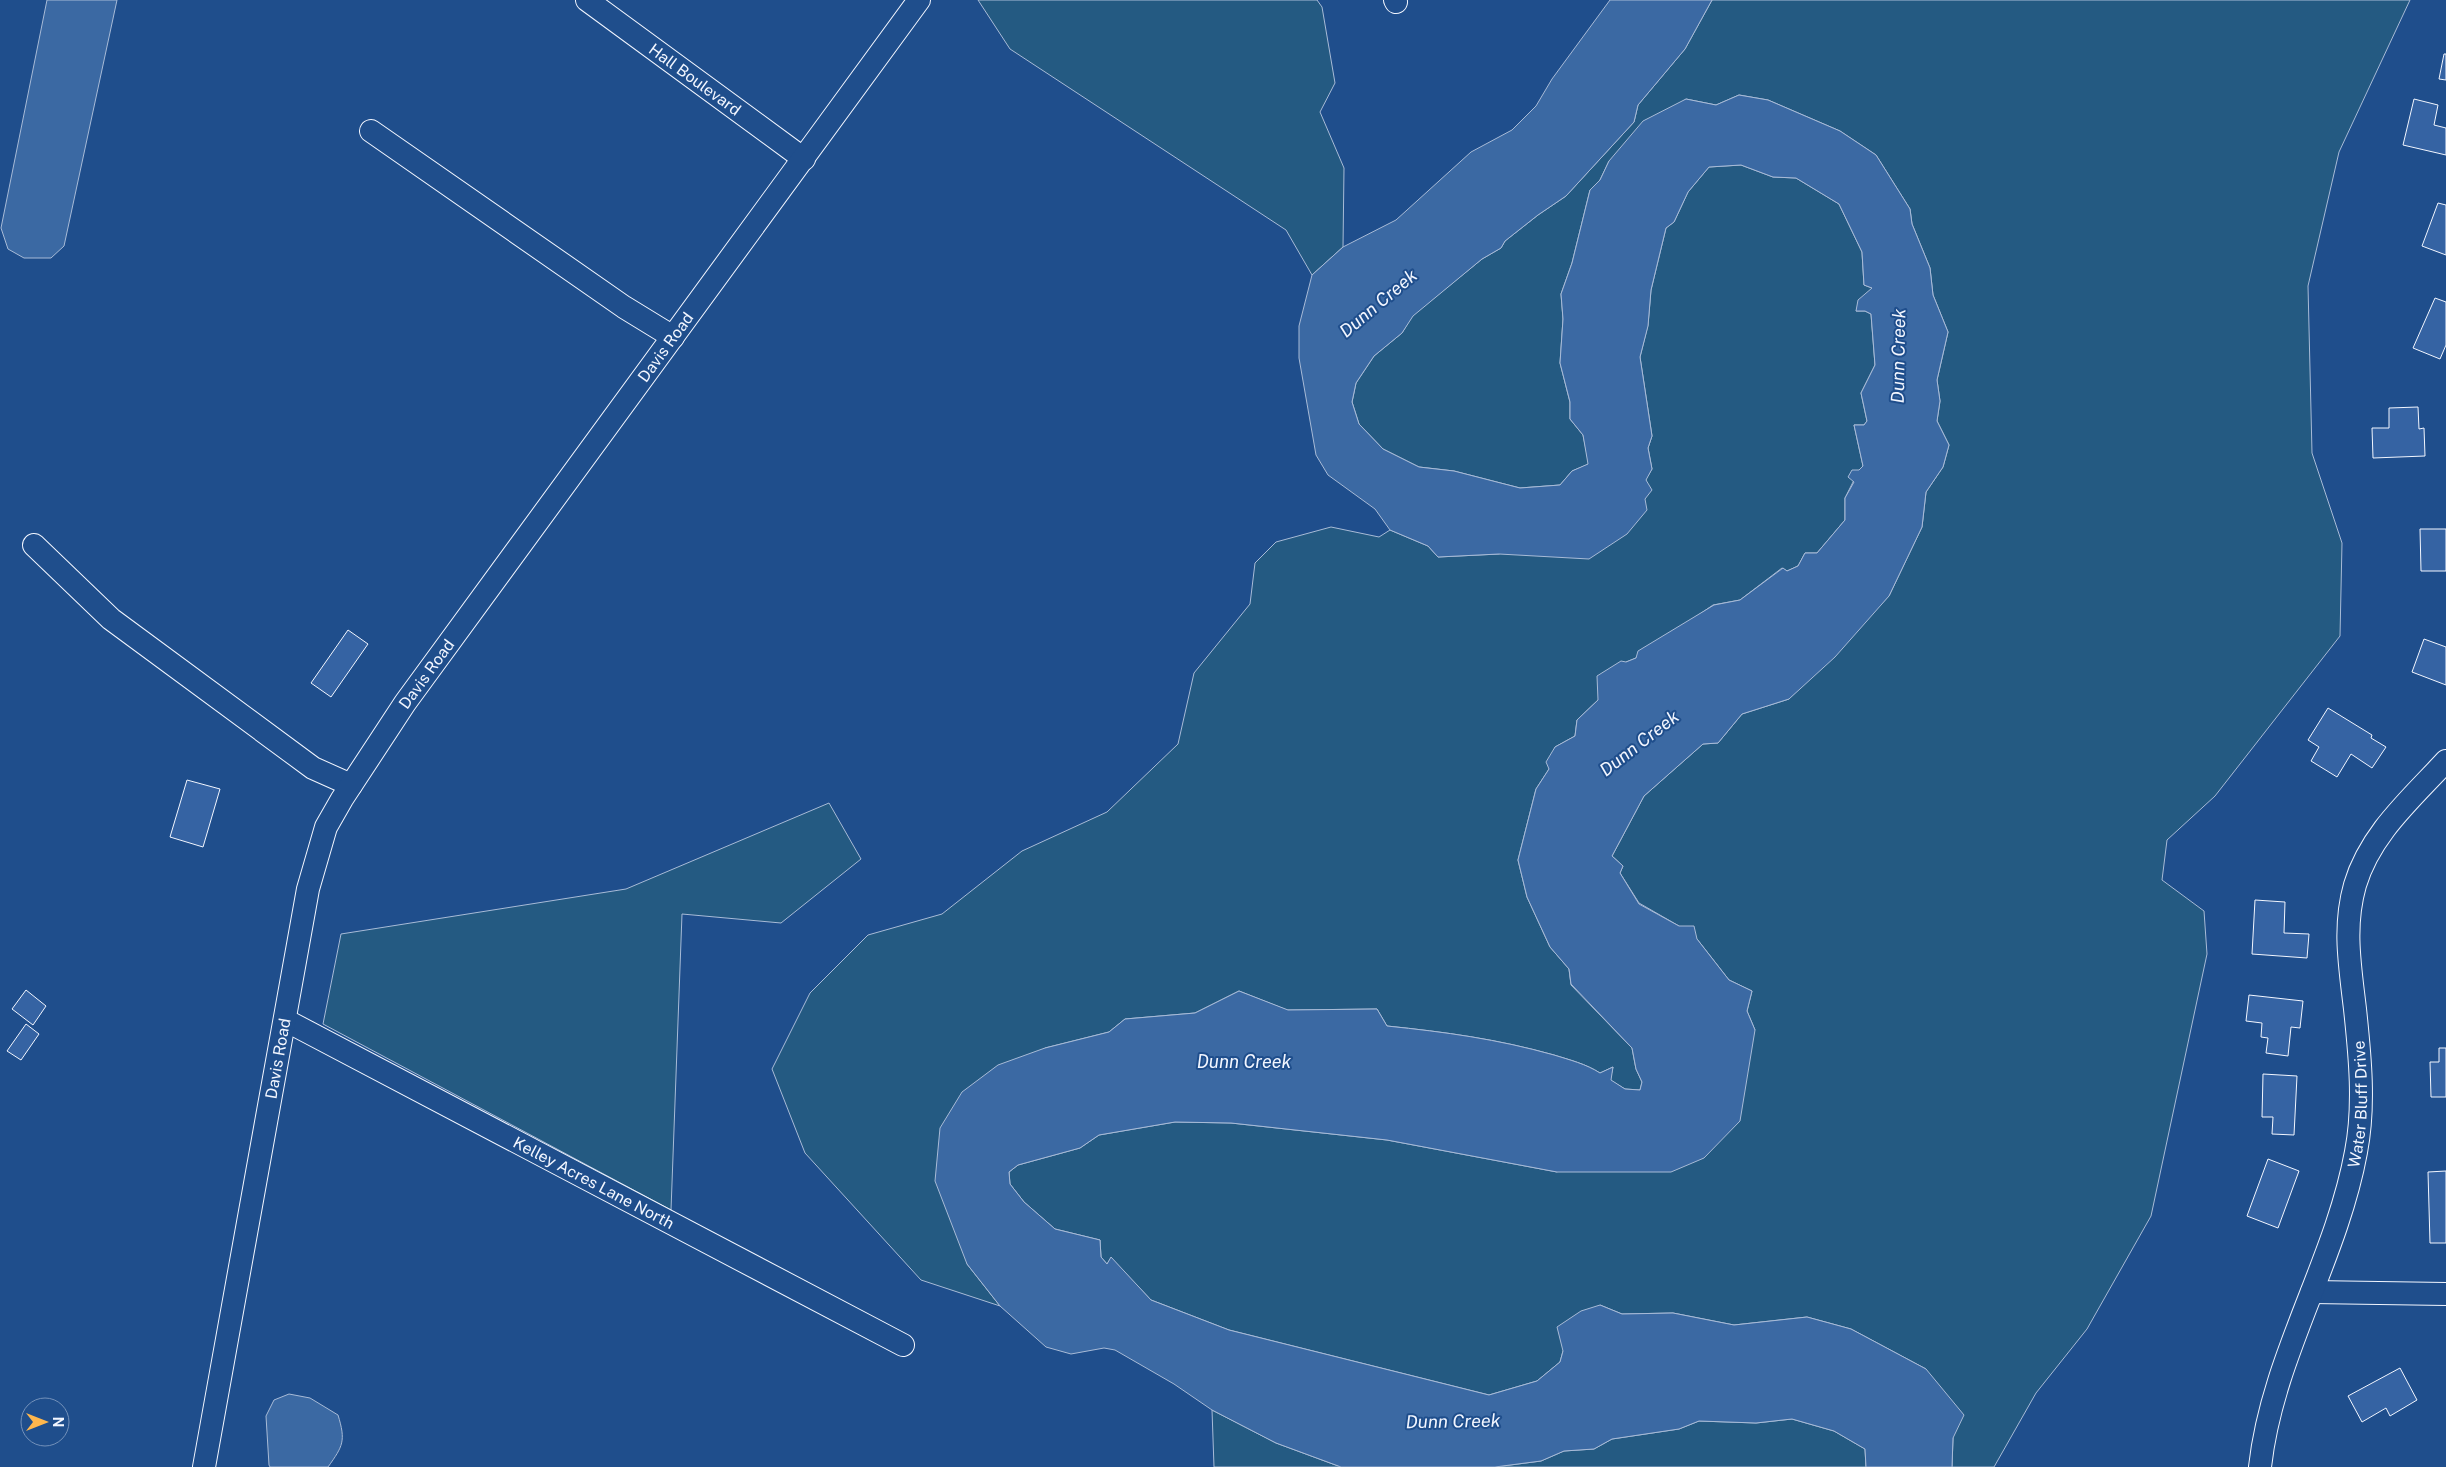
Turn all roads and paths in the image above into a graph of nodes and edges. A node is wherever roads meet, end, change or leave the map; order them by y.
1 (586, 0) edge
2 (919, 0) edge
3 (371, 131) dead end
4 (804, 159) junction
5 (674, 337) junction
6 (34, 545) dead end
7 (2446, 761) edge
8 (350, 785) junction
9 (285, 1020) junction
10 (2312, 1292) junction
11 (2446, 1294) edge
12 (903, 1345) dead end
13 (204, 1467) edge
14 (2260, 1467) edge

1 - 4 street, Hall Boulevard
2 - 4 street, Davis Road
3 - 5 street
4 - 5 street, Davis Road
5 - 8 street, Davis Road
6 - 8 street
7 - 10 street, Water Bluff Drive
8 - 9 street, Davis Road
9 - 12 street, Kelley Acres Lane North
9 - 13 street, Davis Road
10 - 11 street
10 - 14 street, Water Bluff Drive

